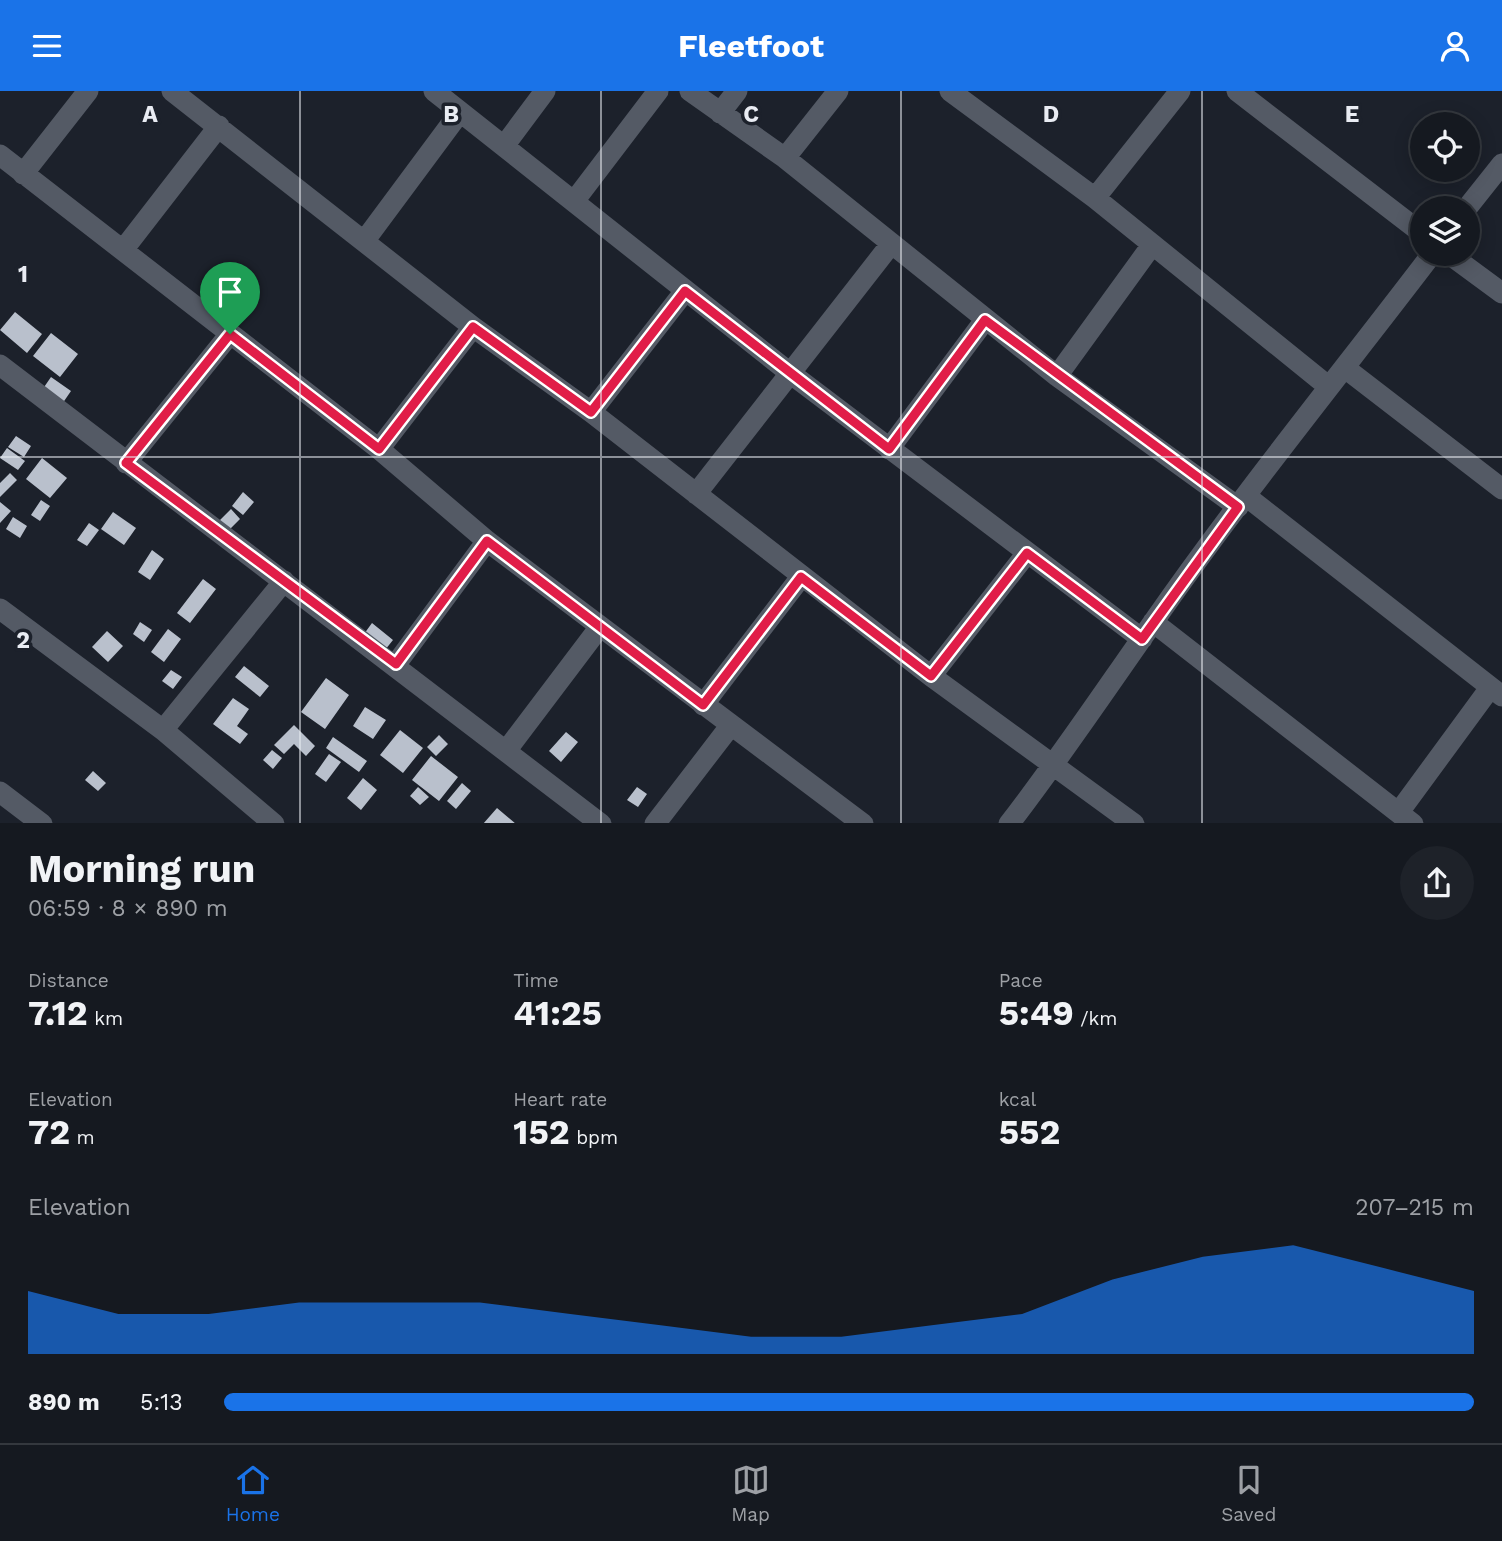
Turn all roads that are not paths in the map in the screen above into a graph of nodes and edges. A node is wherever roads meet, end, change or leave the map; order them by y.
1 (88, 91) edge
2 (172, 91) edge
3 (434, 91) edge
4 (545, 91) edge
5 (658, 91) edge
6 (690, 91) edge
7 (737, 91) edge
8 (838, 91) edge
9 (950, 91) edge
10 (1180, 91) edge
11 (1237, 91) edge
12 (460, 112) junction
13 (720, 113) junction
14 (219, 126) junction
15 (504, 146) junction
16 (0, 155) edge
17 (785, 158) junction
18 (1502, 164) edge
19 (23, 174) junction
20 (1477, 196) edge
21 (1095, 198) junction
22 (575, 200) junction
23 (1410, 224) edge
24 (365, 240) junction
25 (891, 244) junction
26 (1153, 245) junction
27 (123, 250) junction
28 (1423, 266) edge
29 (1465, 266) edge
30 (685, 291) junction
31 (1502, 293) edge
32 (985, 320) junction
33 (473, 327) junction
34 (230, 334) junction
35 (0, 365) edge
36 (1345, 368) junction
37 (790, 373) junction
38 (1057, 376) junction
39 (1329, 387) junction
40 (591, 412) junction
41 (379, 449) junction
42 (889, 449) junction
43 (126, 463) junction
44 (1502, 489) edge
45 (696, 494) junction
46 (1242, 501) junction
47 (487, 541) junction
48 (1027, 553) junction
49 (801, 577) junction
50 (284, 581) junction
51 (0, 609) edge
52 (599, 628) junction
53 (1148, 630) junction
54 (396, 664) junction
55 (931, 676) junction
56 (1496, 692) edge
57 (703, 705) junction
58 (731, 725) junction
59 (163, 730) junction
60 (506, 751) junction
61 (1055, 765) junction
62 (0, 792) edge
63 (1406, 818) edge
64 (41, 823) edge
65 (273, 823) edge
66 (600, 823) edge
67 (656, 823) edge
68 (862, 823) edge
69 (1010, 823) edge
70 (1133, 823) edge

1 - 19 street
2 - 14 street
3 - 12 street
4 - 15 street
5 - 22 street
6 - 13 street
7 - 13 street
8 - 17 street
9 - 21 street
10 - 21 street
11 - 23 street
12 - 15 street
12 - 24 street
13 - 17 street
14 - 24 street
14 - 27 street
15 - 22 street
16 - 19 street
17 - 25 street
18 - 20 street
19 - 27 street
21 - 26 street
22 - 30 street
24 - 33 street
25 - 32 street
25 - 37 street
26 - 38 street
26 - 39 street
27 - 34 street
28 - 36 street
29 - 31 street
30 - 37 street
30 - 40 street
32 - 38 street
32 - 42 street
33 - 40 street
33 - 41 street
34 - 41 street
34 - 43 street
35 - 43 street
36 - 39 street
36 - 44 street
37 - 42 street
37 - 45 street
38 - 46 street
39 - 46 street
40 - 45 street
41 - 47 street
42 - 48 street
43 - 50 street
45 - 49 street
46 - 53 street
46 - 56 street
47 - 52 street
47 - 54 street
48 - 53 street
48 - 55 street
49 - 55 street
49 - 57 street
50 - 54 street
50 - 59 street
51 - 59 street
52 - 57 street
52 - 60 street
53 - 61 street
53 - 63 street
54 - 60 street
55 - 61 street
56 - 63 street
57 - 58 street
58 - 67 street
58 - 68 street
59 - 65 street
60 - 66 street
61 - 69 street
61 - 70 street
62 - 64 street

